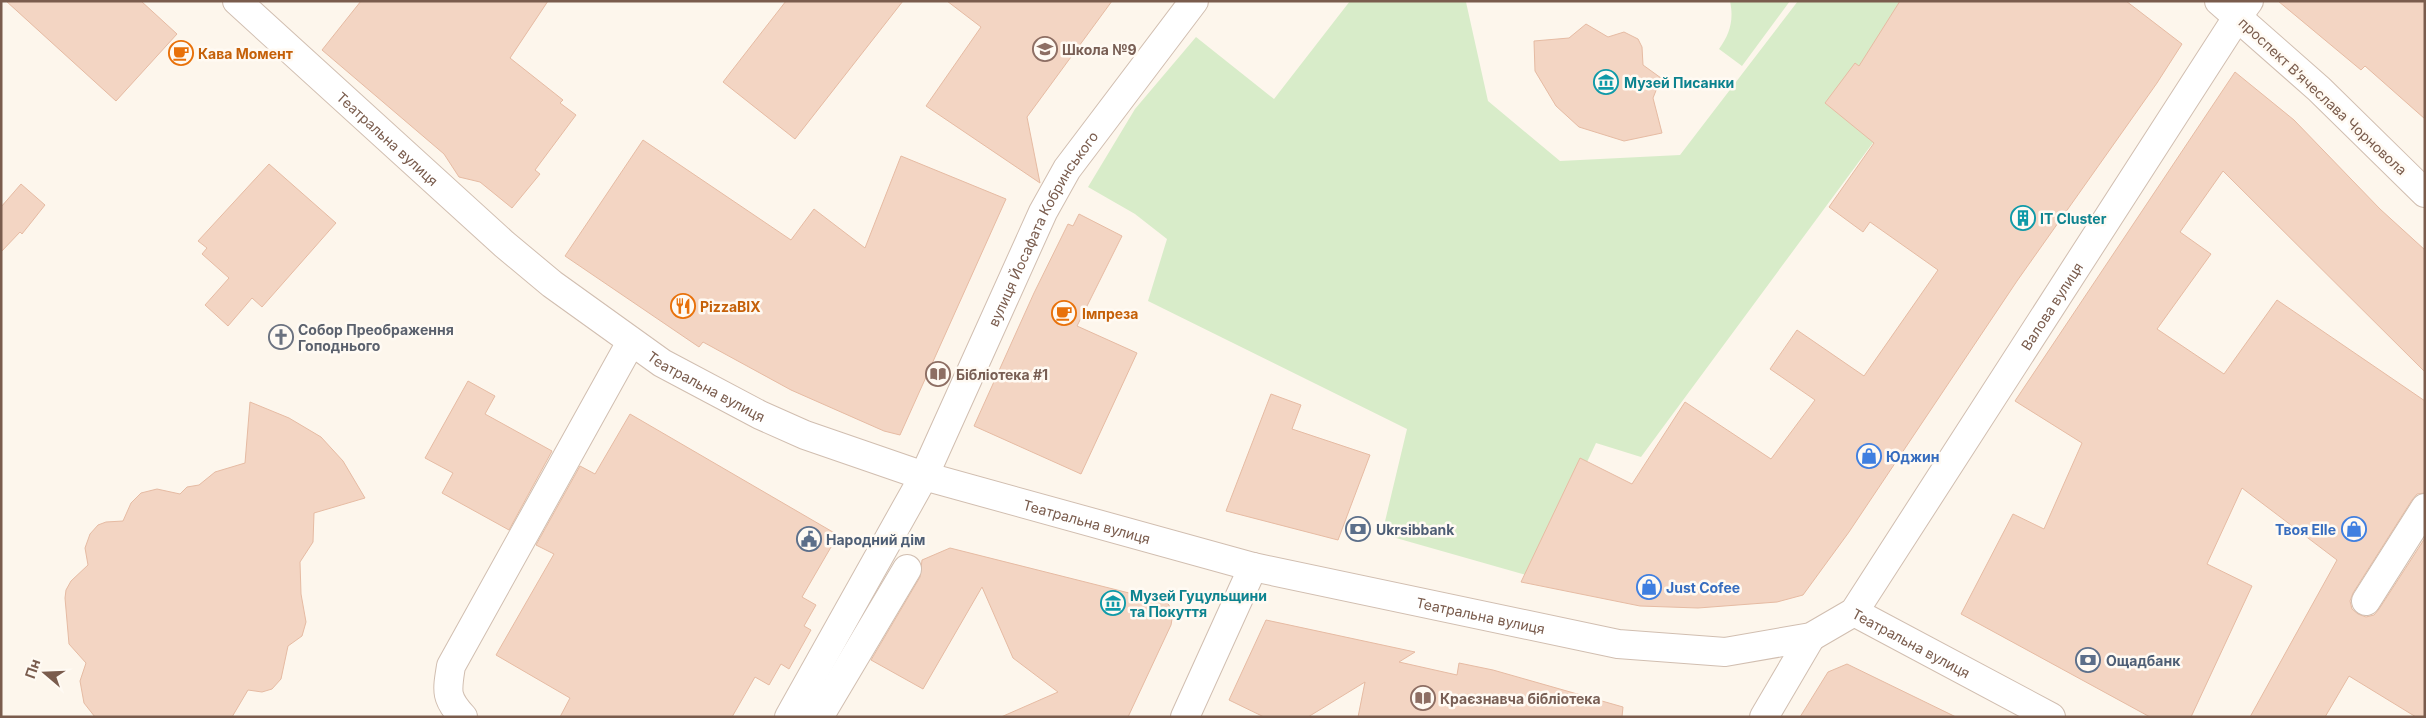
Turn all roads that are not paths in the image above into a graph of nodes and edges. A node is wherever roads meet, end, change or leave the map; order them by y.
1 (237, 1) edge
2 (1194, 1) edge
3 (2235, 6) edge
4 (2425, 193) edge
5 (631, 342) junction
6 (924, 476) junction
7 (2425, 508) edge
8 (1253, 567) junction
9 (907, 569) dead end
10 (2366, 601) dead end
11 (1854, 612) junction
12 (1812, 637) junction
13 (458, 715) edge
14 (789, 717) edge
15 (819, 717) edge
16 (1185, 717) edge
17 (1764, 717) edge
18 (2051, 717) edge

1 - 5 street, Театральна вулиця
2 - 6 street, вулиця Йосафата Кобринського
3 - 4 street, проспект Вʼячеслава Чорновола
3 - 11 street, Валова вулиця
5 - 6 street, Театральна вулиця
5 - 13 street
6 - 8 street, Театральна вулиця
6 - 14 street, вулиця Йосафата Кобринського
7 - 10 street
8 - 12 street, Театральна вулиця
8 - 16 street
9 - 15 street
11 - 12 street, Театральна вулиця
11 - 18 street, Театральна вулиця
12 - 17 street

